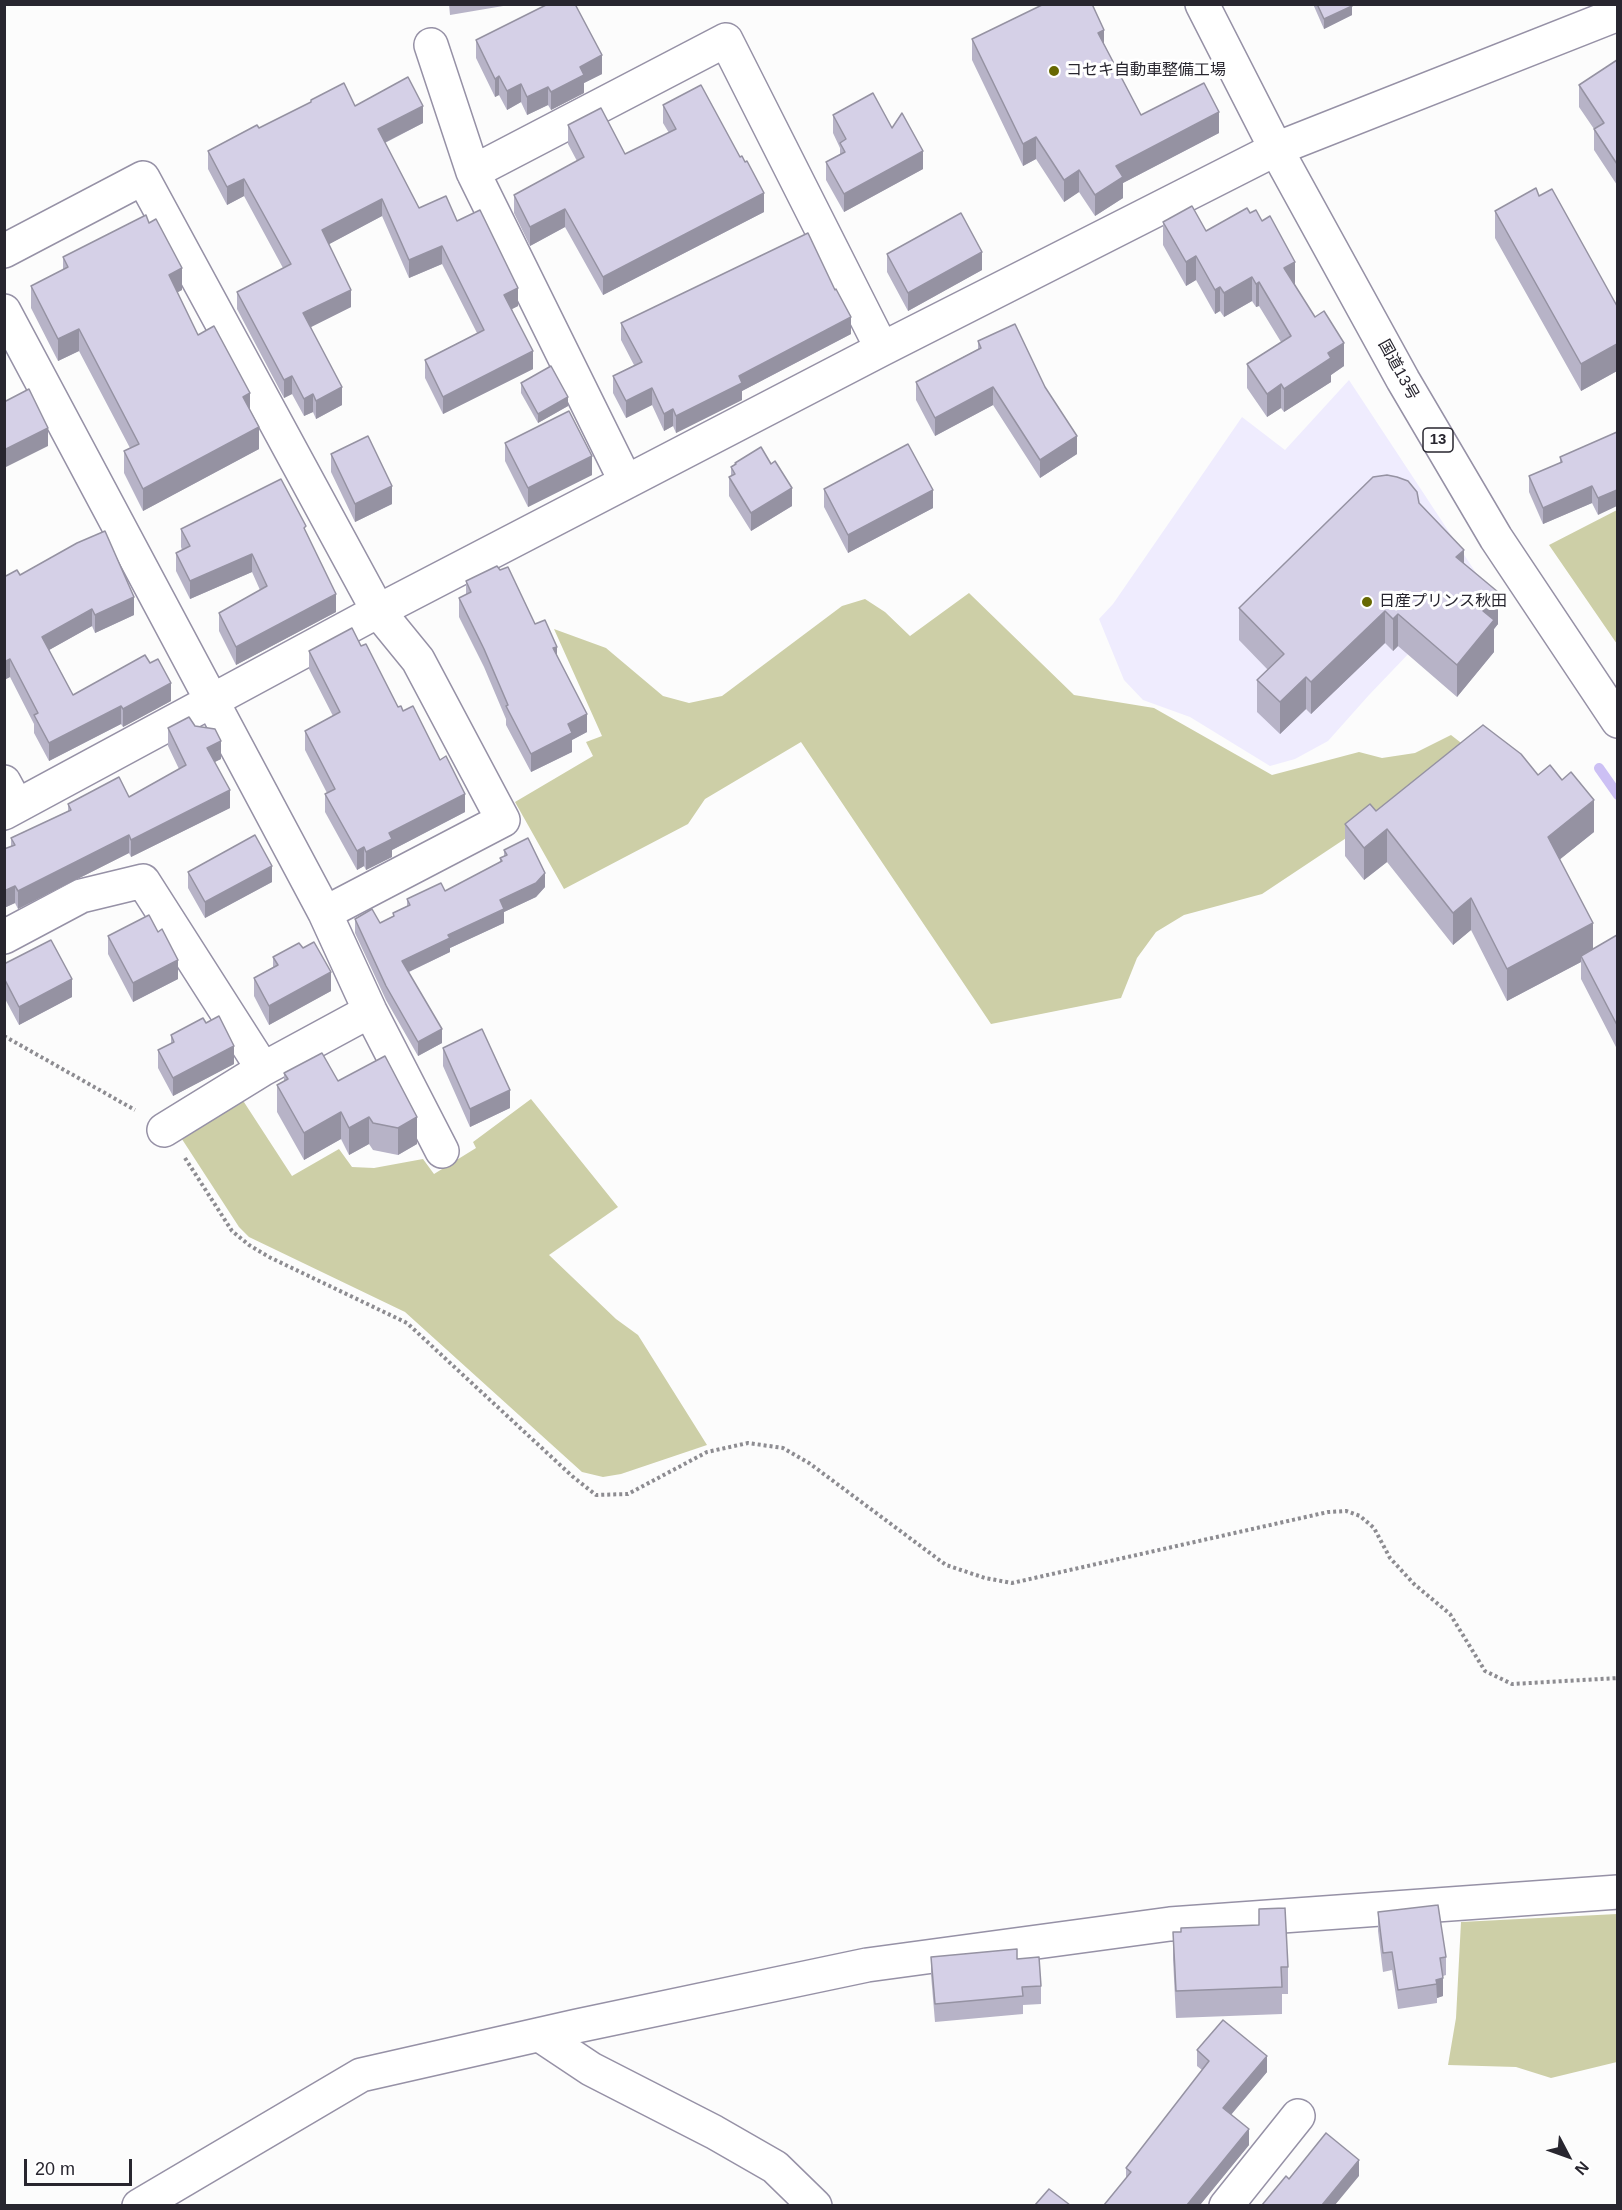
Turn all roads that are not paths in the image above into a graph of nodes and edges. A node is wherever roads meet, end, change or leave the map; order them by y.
1 (1202, 4) edge
2 (1617, 14) edge
3 (431, 45) dead end
4 (1276, 149) junction
5 (473, 172) junction
6 (4, 251) edge
7 (4, 310) edge
8 (882, 349) junction
9 (626, 482) junction
10 (378, 611) junction
11 (211, 700) junction
12 (1617, 721) edge
13 (9, 800) edge
14 (325, 913) junction
15 (4, 937) edge
16 (370, 1011) junction
17 (263, 1069) junction
18 (164, 1130) road end
19 (442, 1151) dead end
20 (1617, 1892) edge
21 (540, 2035) junction
22 (1298, 2116) dead end
23 (139, 2205) edge
24 (815, 2205) edge
25 (1226, 2205) edge

1 - 4 main road, 国道13号 / 13
2 - 4 main road
3 - 5 main road
4 - 8 main road
4 - 12 main road, 国道13号 / 13
5 - 8 main road
5 - 9 main road
6 - 10 main road
7 - 11 main road
8 - 9 main road
9 - 10 main road
10 - 11 main road
10 - 14 main road
11 - 13 main road
11 - 14 main road
14 - 16 main road
15 - 17 main road
16 - 17 main road
16 - 19 main road
17 - 18 main road
20 - 21 main road
21 - 23 main road
21 - 24 main road
22 - 25 main road

